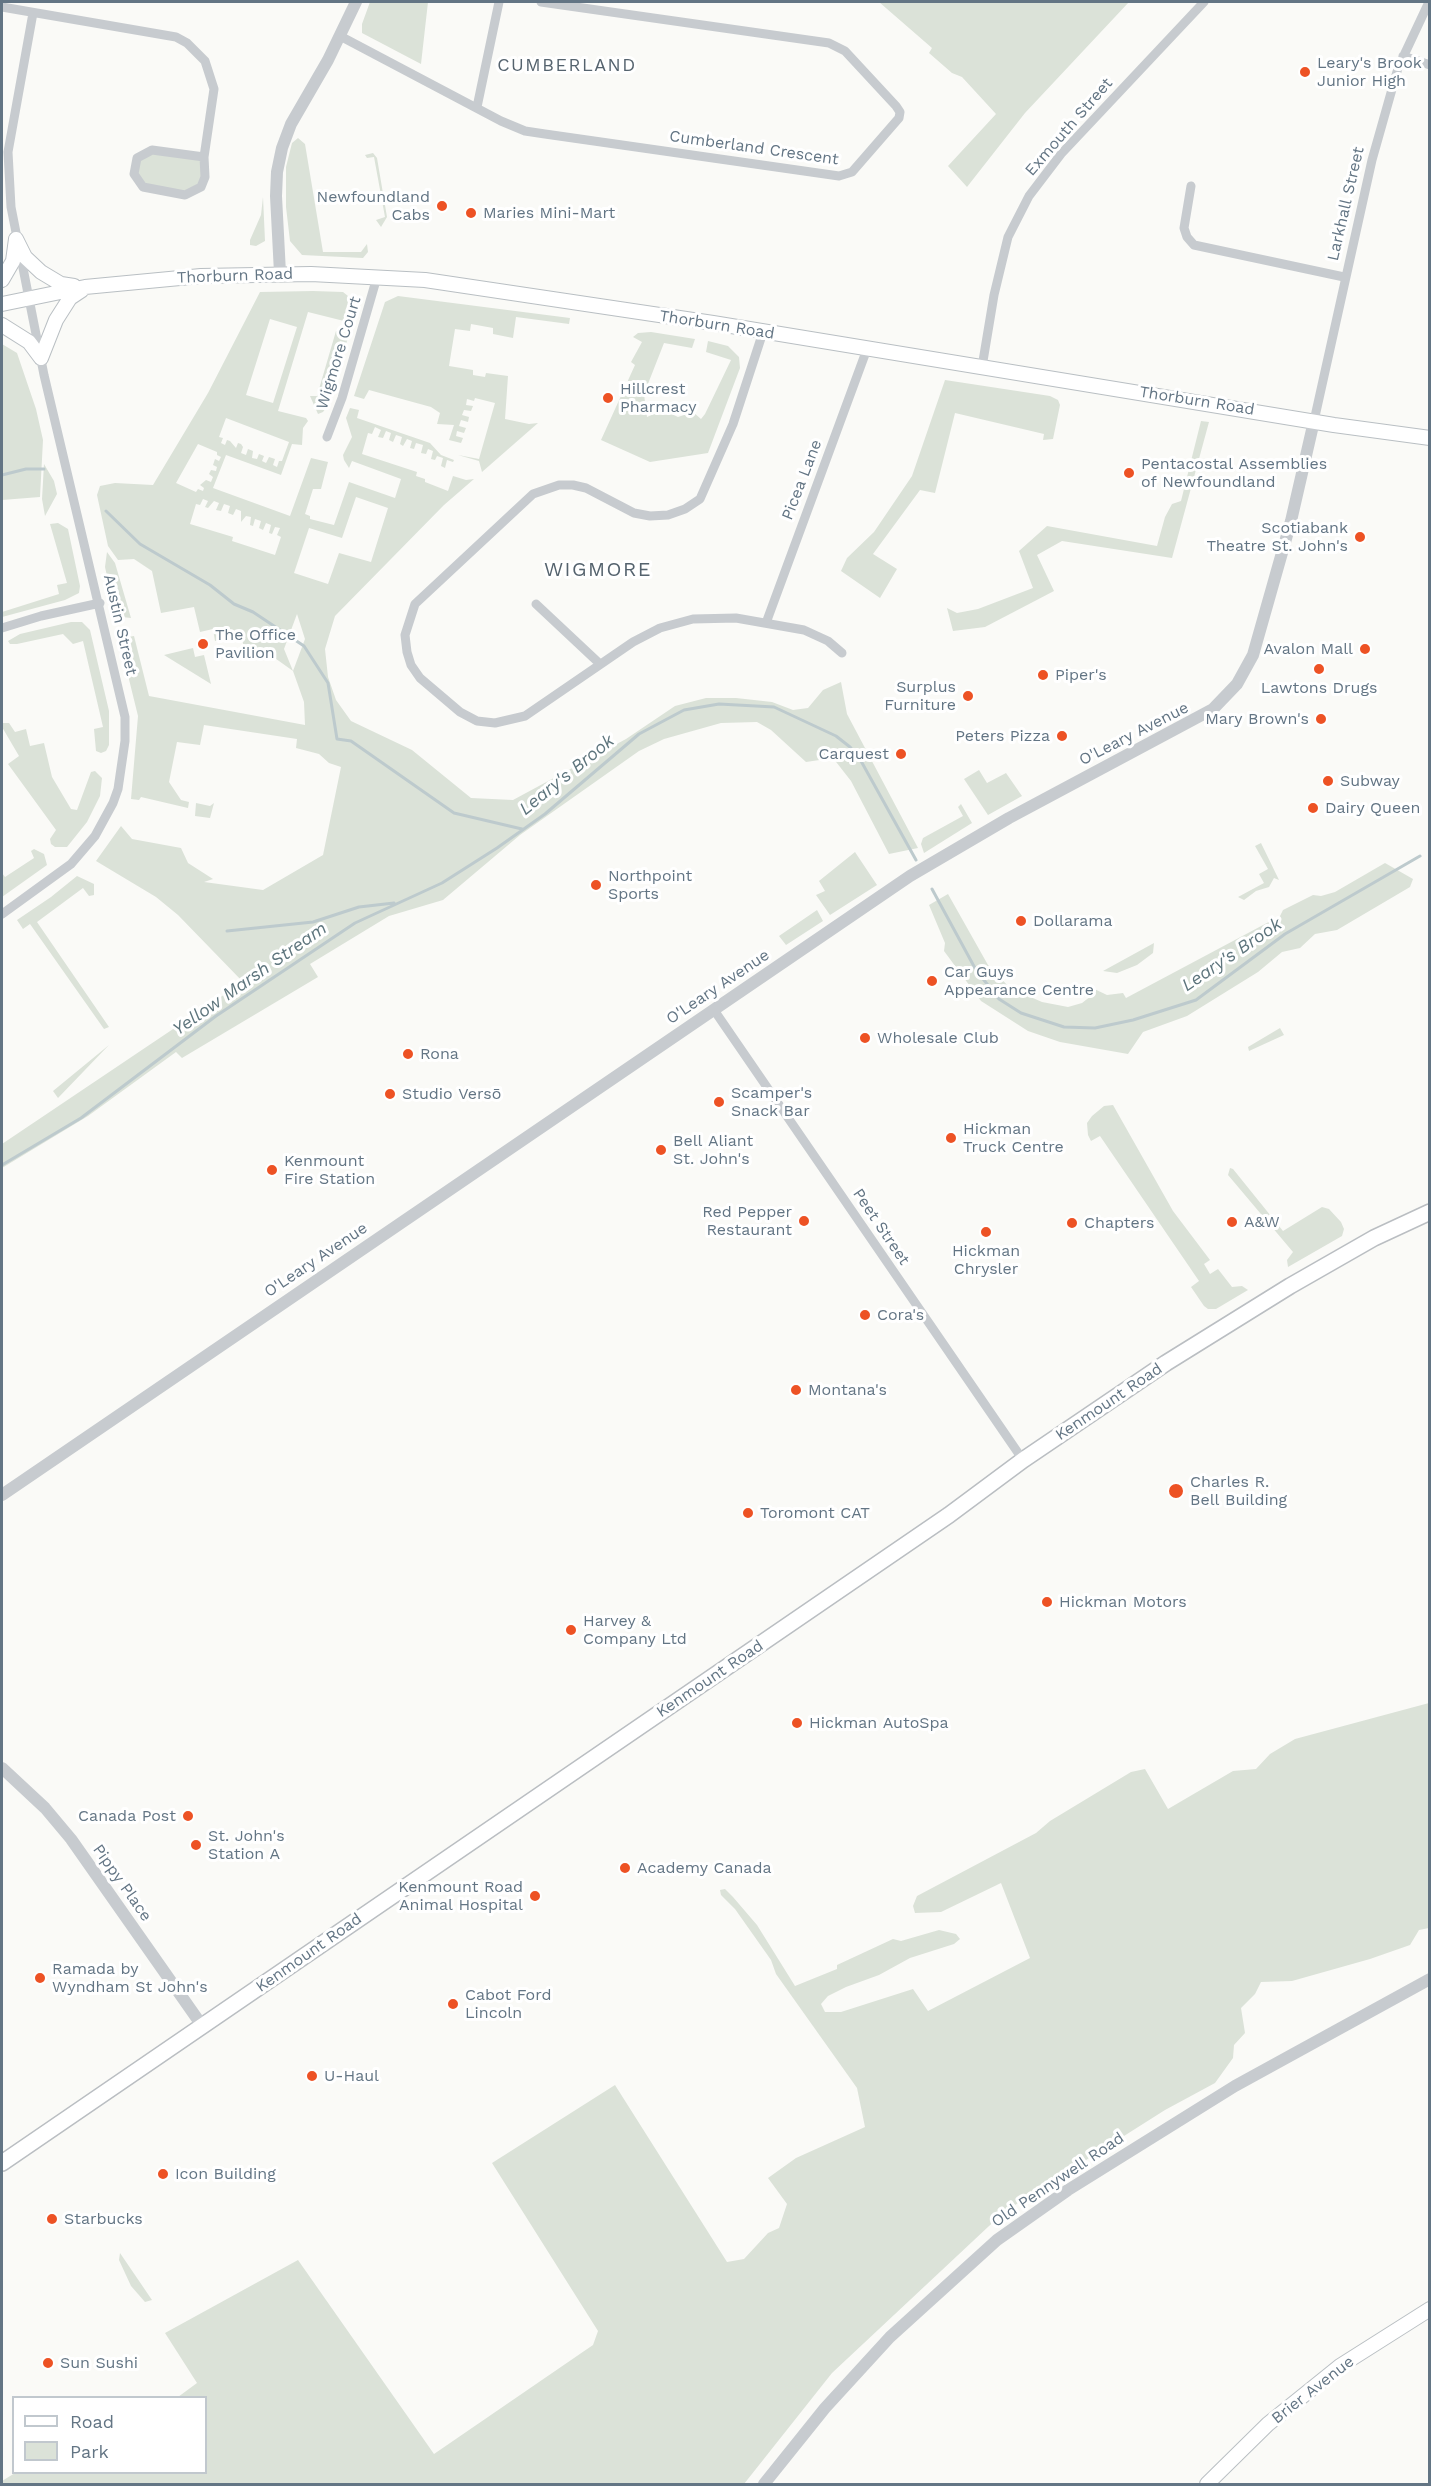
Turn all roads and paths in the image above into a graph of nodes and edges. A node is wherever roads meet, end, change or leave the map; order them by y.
1 (356, 2) edge
2 (498, 2) edge
3 (541, 2) edge
4 (1204, 2) edge
5 (1430, 2) edge
6 (2, 7) edge
7 (33, 13) junction
8 (340, 36) junction
9 (1404, 56) junction
10 (1430, 65) edge
11 (477, 107) junction
12 (5, 152) edge
13 (204, 157) junction
14 (1191, 186) dead end
15 (16, 239) junction
16 (280, 273) junction
17 (377, 277) junction
18 (1344, 277) junction
19 (2, 280) edge
20 (85, 288) junction
21 (27, 298) junction
22 (2, 304) edge
23 (2, 325) edge
24 (763, 332) junction
25 (867, 349) junction
26 (41, 358) junction
27 (982, 367) junction
28 (1314, 421) junction
29 (327, 437) dead end
30 (1430, 438) edge
31 (100, 603) junction
32 (536, 604) dead end
33 (766, 622) junction
34 (2, 628) edge
35 (842, 653) dead end
36 (600, 664) junction
37 (2, 914) edge
38 (714, 1010) junction
39 (1430, 1212) edge
40 (1023, 1460) junction
41 (2, 1495) edge
42 (2, 1768) edge
43 (1430, 1979) edge
44 (203, 2027) junction
45 (2, 2163) edge
46 (1430, 2309) edge
47 (765, 2484) edge
48 (1207, 2484) edge

1 - 8 street
2 - 11 street
3 - 11 street, Cumberland Crescent
4 - 27 street, Exmouth Street
5 - 9 street, Larkhall Street
6 - 7 street
7 - 12 street, Austin Street
7 - 13 street
8 - 11 street, Cumberland Crescent
8 - 16 street
9 - 10 street
9 - 18 street, Larkhall Street
12 - 15 street, Austin Street
13 - 13 street
14 - 18 street
15 - 19 main road
15 - 20 main road
15 - 21 street, Austin Street
16 - 17 main road, Thorburn Road
16 - 20 main road, Thorburn Road
17 - 24 main road, Thorburn Road
17 - 29 street, Wigmore Court
18 - 28 street, Larkhall Street
20 - 21 main road, Thorburn Road
20 - 26 main road
21 - 22 main road, Thorburn Road
21 - 26 street, Austin Street
23 - 26 main road
24 - 25 main road, Thorburn Road
24 - 36 street
25 - 27 main road, Thorburn Road
25 - 33 street, Picea Lane
26 - 31 street, Austin Street
27 - 28 main road, Thorburn Road
28 - 30 main road, Thorburn Road
28 - 38 street, O'Leary Avenue
31 - 34 street
31 - 37 street, Austin Street
32 - 36 street
33 - 35 street
33 - 36 street
38 - 40 street, Peet Street
38 - 41 street, O'Leary Avenue
39 - 40 main road, Kenmount Road
40 - 44 main road, Kenmount Road
42 - 44 street, Pippy Place
43 - 47 street, Old Pennywell Road
44 - 45 main road, Kenmount Road
46 - 48 main road, Brier Avenue

